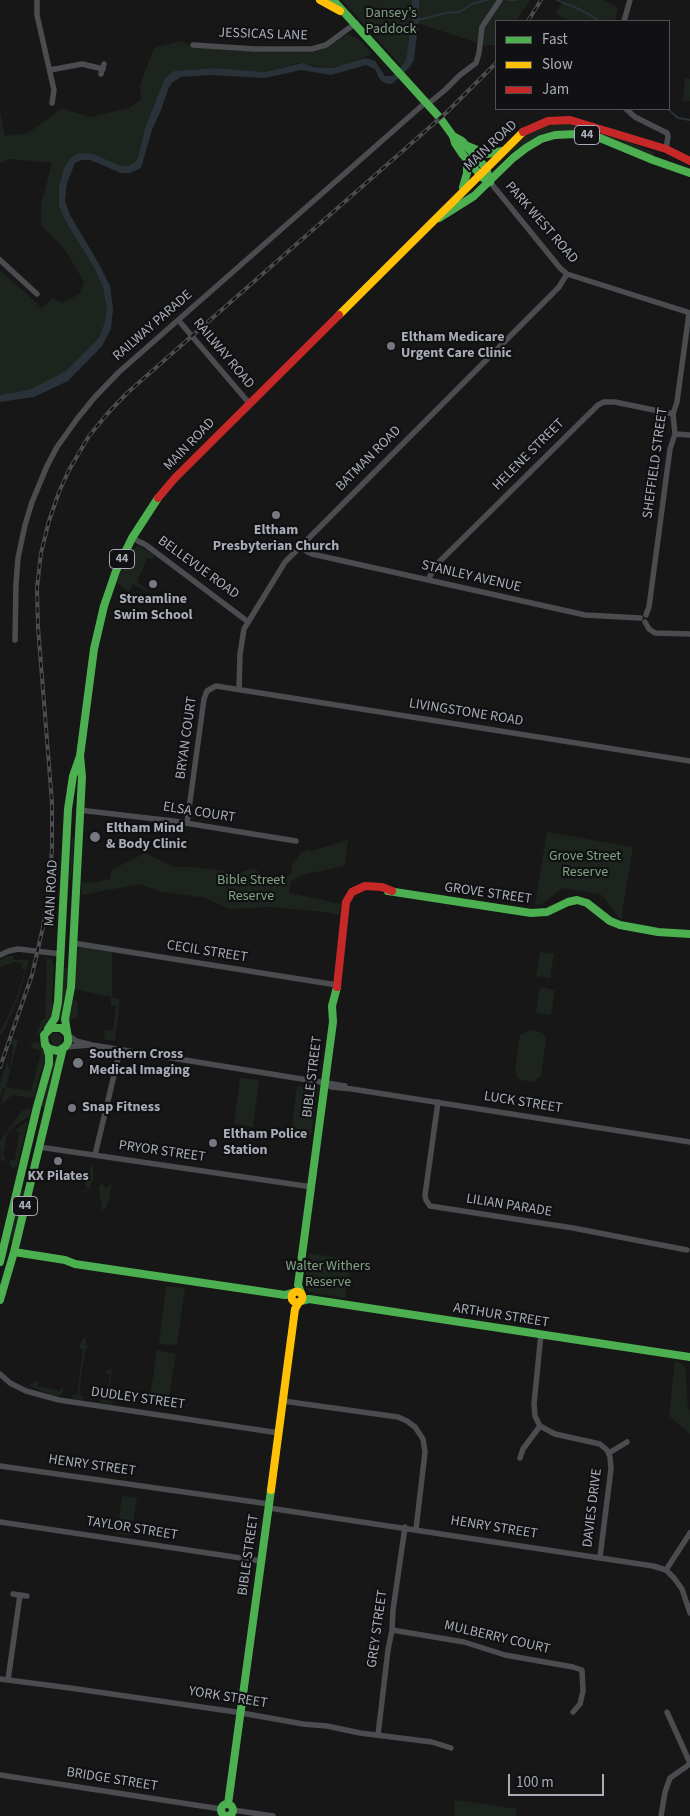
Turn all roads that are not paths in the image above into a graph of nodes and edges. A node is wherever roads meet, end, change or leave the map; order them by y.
1 (37, 0) edge
2 (320, 0) edge
3 (334, 0) edge
4 (500, 0) edge
5 (630, 0) edge
6 (349, 16) junction
7 (624, 20) edge
8 (356, 23) junction
9 (193, 45) dead end
10 (103, 69) dead end
11 (50, 70) junction
12 (52, 103) dead end
13 (427, 103) junction
14 (627, 110) edge
15 (453, 136) junction
16 (464, 144) junction
17 (666, 149) junction
18 (502, 151) junction
19 (467, 160) junction
20 (690, 162) edge
21 (662, 163) junction
22 (486, 168) junction
23 (690, 173) edge
24 (479, 174) junction
25 (490, 182) junction
26 (460, 192) junction
27 (436, 220) junction
28 (0, 260) edge
29 (567, 274) junction
30 (37, 294) dead end
31 (690, 313) edge
32 (179, 321) junction
33 (249, 403) junction
34 (673, 414) junction
35 (675, 434) junction
36 (690, 435) edge
37 (132, 538) junction
38 (300, 546) junction
39 (428, 580) junction
40 (644, 619) junction
41 (248, 620) junction
42 (690, 634) edge
43 (15, 640) dead end
44 (239, 689) junction
45 (80, 756) junction
46 (690, 762) edge
47 (68, 809) junction
48 (79, 810) junction
49 (187, 823) junction
50 (296, 841) dead end
51 (354, 894) joint
52 (690, 934) edge
53 (62, 942) junction
54 (73, 943) junction
55 (61, 954) junction
56 (72, 954) junction
57 (0, 955) edge
58 (337, 987) junction
59 (47, 1031) junction
60 (67, 1034) junction
61 (46, 1045) junction
62 (92, 1045) junction
63 (64, 1048) junction
64 (120, 1050) junction
65 (326, 1083) junction
66 (438, 1102) junction
67 (37, 1107) junction
68 (45, 1123) junction
69 (690, 1142) edge
70 (39, 1147) junction
71 (95, 1155) junction
72 (36, 1159) junction
73 (21, 1174) junction
74 (312, 1187) junction
75 (687, 1250) dead end
76 (14, 1252) junction
77 (1, 1259) edge
78 (11, 1262) junction
79 (71, 1263) junction
80 (297, 1297) junction
81 (0, 1300) edge
82 (541, 1334) junction
83 (690, 1357) edge
84 (0, 1374) edge
85 (283, 1401) junction
86 (540, 1426) junction
87 (279, 1433) junction
88 (626, 1442) dead end
89 (609, 1453) junction
90 (520, 1458) dead end
91 (0, 1466) edge
92 (269, 1506) junction
93 (0, 1522) edge
94 (405, 1527) junction
95 (416, 1529) junction
96 (690, 1533) edge
97 (600, 1556) junction
98 (261, 1561) junction
99 (666, 1570) junction
100 (13, 1594) dead end
101 (690, 1613) edge
102 (392, 1630) junction
103 (0, 1679) edge
104 (8, 1680) junction
105 (240, 1712) junction
106 (573, 1712) dead end
107 (667, 1712) dead end
108 (378, 1735) junction
109 (451, 1748) dead end
110 (690, 1763) edge
111 (0, 1775) edge
112 (227, 1811) edge
113 (273, 1816) edge
114 (661, 1816) edge

1 - 11 street
2 - 6 main road
3 - 6 main road
4 - 13 street, RAILWAY PARADE
5 - 7 street
6 - 8 main road
8 - 9 street, JESSICAS LANE
8 - 13 main road
10 - 11 street
11 - 12 street
13 - 15 main road
13 - 32 street, RAILWAY PARADE
14 - 17 street
15 - 16 main road
15 - 19 main road
16 - 18 main road
16 - 22 main road
17 - 18 main road, MAIN ROAD / 44
17 - 20 main road, MAIN ROAD / 44
17 - 21 main road
18 - 22 main road, MAIN ROAD / 44
19 - 24 main road
19 - 26 main road
21 - 23 main road, MAIN ROAD / 44
21 - 25 main road, MAIN ROAD / 44
22 - 24 main road, MAIN ROAD / 44
22 - 25 main road
24 - 25 main road
24 - 26 main road, MAIN ROAD / 44
25 - 27 main road, MAIN ROAD / 44
25 - 29 street, PARK WEST ROAD
26 - 27 main road, MAIN ROAD / 44
27 - 33 main road, MAIN ROAD / 44
28 - 30 street
29 - 31 street, PARK WEST ROAD
29 - 38 street, BATMAN ROAD
31 - 34 street, SHEFFIELD STREET
32 - 33 street, RAILWAY ROAD
32 - 43 street, RAILWAY PARADE
33 - 37 main road, MAIN ROAD / 44
34 - 35 street, SHEFFIELD STREET
34 - 39 street, HELENE STREET
35 - 36 street
35 - 40 street, SHEFFIELD STREET
37 - 41 street, BELLEVUE ROAD
37 - 45 main road, MAIN ROAD / 44
38 - 39 street, STANLEY AVENUE
38 - 41 street, BATMAN ROAD
39 - 40 street, STANLEY AVENUE
40 - 42 street, STANLEY AVENUE
41 - 44 street, BATMAN ROAD
44 - 46 street, LIVINGSTONE ROAD
44 - 49 street, BRYAN COURT
45 - 47 main road, MAIN ROAD / 44
45 - 48 main road, MAIN ROAD / 44
47 - 48 main road, ELSA COURT
47 - 53 main road, MAIN ROAD / 44
48 - 49 street, ELSA COURT
48 - 54 main road, MAIN ROAD / 44
49 - 50 street, ELSA COURT
51 - 52 main road, GROVE STREET
51 - 58 main road, BIBLE STREET
53 - 54 main road
53 - 55 main road, MAIN ROAD / 44
54 - 56 main road, MAIN ROAD / 44
54 - 58 street, CECIL STREET
55 - 56 main road
55 - 57 street
55 - 59 main road, MAIN ROAD / 44
56 - 60 main road, MAIN ROAD / 44
58 - 65 main road, BIBLE STREET
59 - 60 main road
59 - 61 main road, 44
60 - 62 street, LUCK STREET
60 - 63 main road, 44
61 - 63 main road
61 - 67 main road, 44
62 - 63 street, LUCK STREET
62 - 64 street, LUCK STREET
63 - 68 main road, 44
64 - 65 street, LUCK STREET
64 - 71 street
65 - 66 street, LUCK STREET
65 - 74 main road, BIBLE STREET
66 - 69 street, LUCK STREET
66 - 75 street, LILIAN PARADE
67 - 68 main road
67 - 73 main road, 44
68 - 70 main road, 44
70 - 71 street, PRYOR STREET
70 - 72 main road, 44
71 - 74 street, PRYOR STREET
72 - 73 main road
72 - 76 main road, 44
73 - 77 main road, 44
74 - 80 main road, BIBLE STREET
76 - 77 main road
76 - 78 main road, 44
76 - 79 main road, ARTHUR STREET
78 - 79 main road, ARTHUR STREET
78 - 81 main road, 44
79 - 80 main road, ARTHUR STREET
80 - 82 main road, ARTHUR STREET
80 - 85 main road, BIBLE STREET
82 - 83 main road, ARTHUR STREET
82 - 86 street
84 - 87 street, DUDLEY STREET
85 - 87 main road, BIBLE STREET
85 - 95 street
86 - 89 street, DAVIES DRIVE
86 - 90 street
87 - 92 main road, BIBLE STREET
88 - 89 street
89 - 97 street, DAVIES DRIVE
91 - 92 street, HENRY STREET
92 - 94 street, HENRY STREET
92 - 98 main road, BIBLE STREET
93 - 98 street, TAYLOR STREET
94 - 95 street, HENRY STREET
94 - 102 street, GREY STREET
95 - 97 street, HENRY STREET
96 - 99 street
97 - 99 street, HENRY STREET
98 - 105 main road, BIBLE STREET
99 - 101 street
100 - 104 street
102 - 106 street, MULBERRY COURT
102 - 108 street, GREY STREET
103 - 104 street, YORK STREET
104 - 105 street, YORK STREET
105 - 108 street, YORK STREET
105 - 112 main road, BIBLE STREET
107 - 110 street
108 - 109 street, YORK STREET
110 - 114 street
111 - 112 street, BRIDGE STREET
112 - 113 street, BRIDGE STREET

